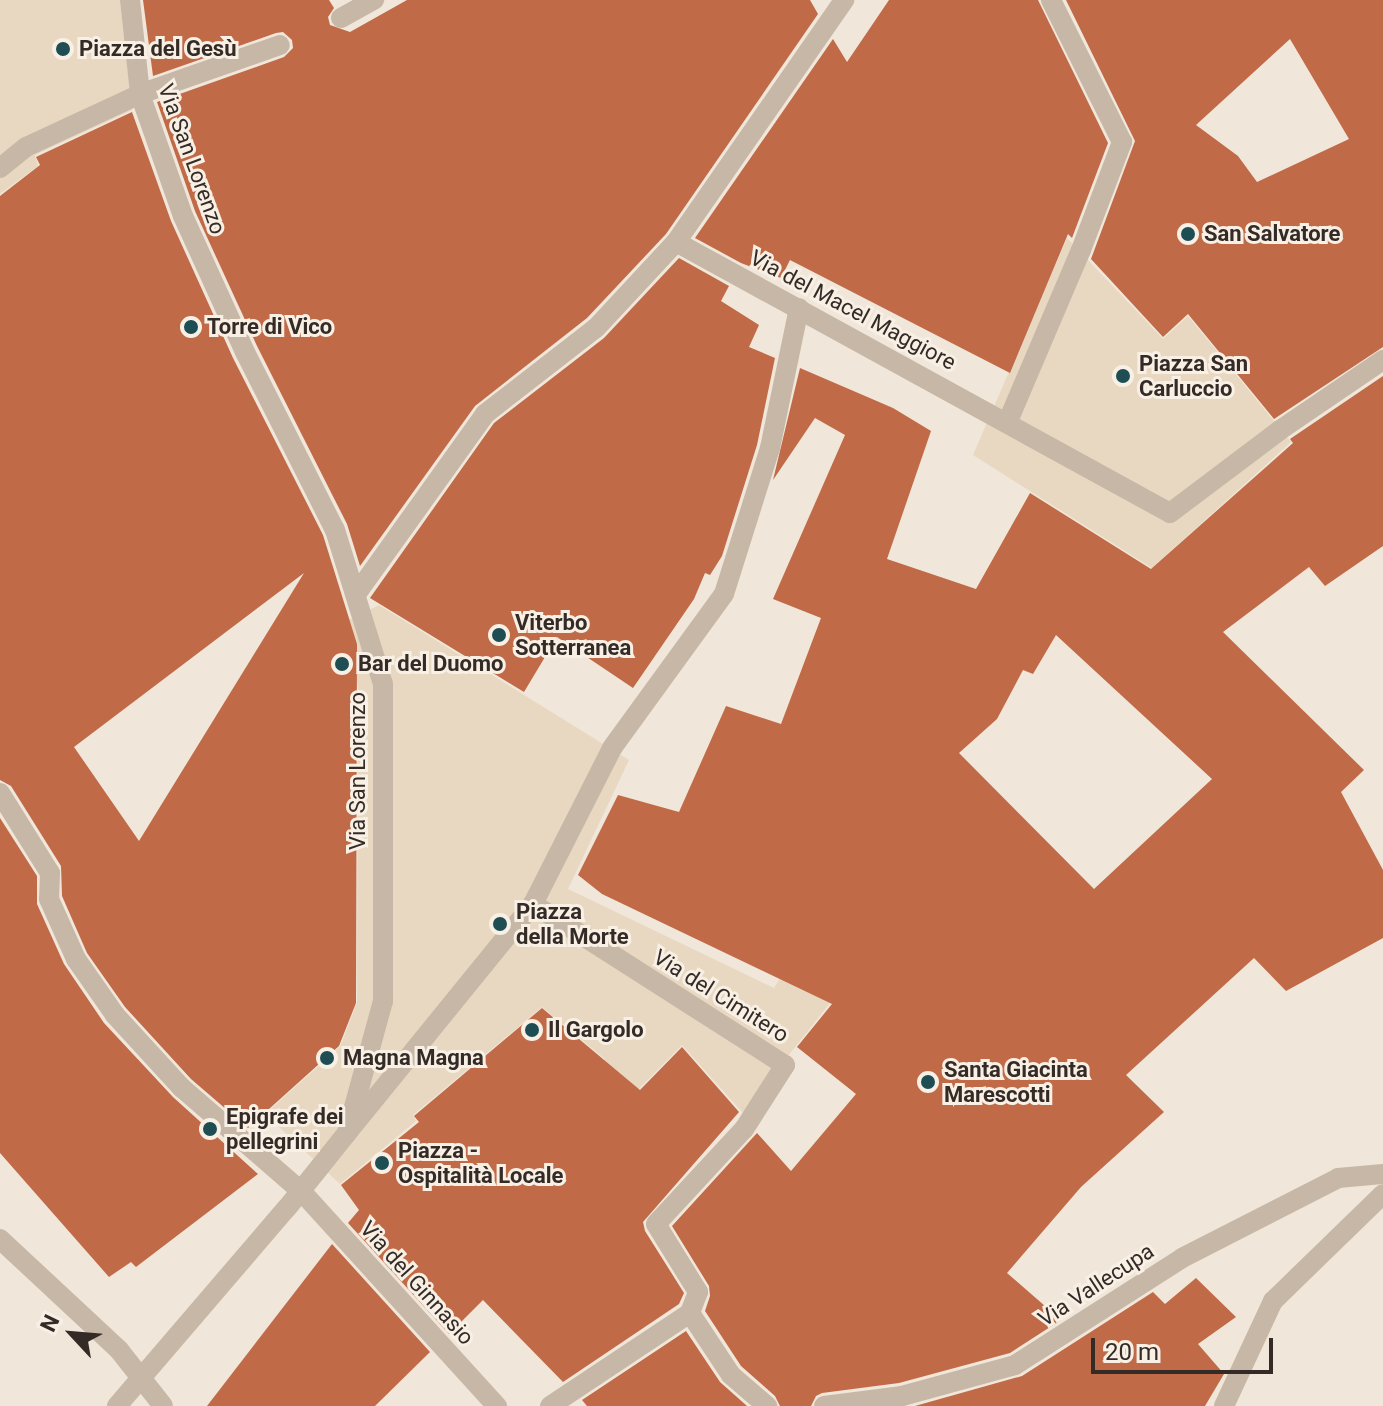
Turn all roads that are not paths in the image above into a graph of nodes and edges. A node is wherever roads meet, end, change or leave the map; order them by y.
1 (130, 0) edge
2 (374, 0) edge
3 (844, 0) edge
4 (1051, 0) edge
5 (341, 18) dead end
6 (280, 45) dead end
7 (140, 94) junction
8 (0, 168) edge
9 (676, 242) junction
10 (799, 308) junction
11 (1383, 360) edge
12 (1008, 421) junction
13 (357, 593) junction
14 (0, 793) edge
15 (533, 904) junction
16 (347, 1133) junction
17 (1383, 1174) edge
18 (302, 1192) junction
19 (1383, 1194) edge
20 (0, 1239) edge
21 (690, 1313) junction
22 (117, 1406) edge
23 (163, 1406) edge
24 (497, 1406) edge
25 (550, 1406) edge
26 (767, 1406) edge
27 (824, 1406) edge
28 (1224, 1406) edge

1 - 7 street, Via San Lorenzo
2 - 5 street
3 - 9 street
4 - 12 street
6 - 7 street
7 - 8 street
7 - 13 street, Via San Lorenzo
9 - 10 street, Via del Macel Maggiore
9 - 13 street
10 - 12 street, Via del Macel Maggiore
10 - 15 street
11 - 12 street
13 - 16 street, Via San Lorenzo
14 - 18 street, Via del Ginnasio
15 - 16 street
15 - 21 street, Via del Cimitero
16 - 18 street, Via San Lorenzo
17 - 27 street, Via Vallecupa
18 - 22 street, Via San Lorenzo, bridge
18 - 24 street, Via del Ginnasio
19 - 28 street
20 - 23 street
21 - 25 street
21 - 26 street

